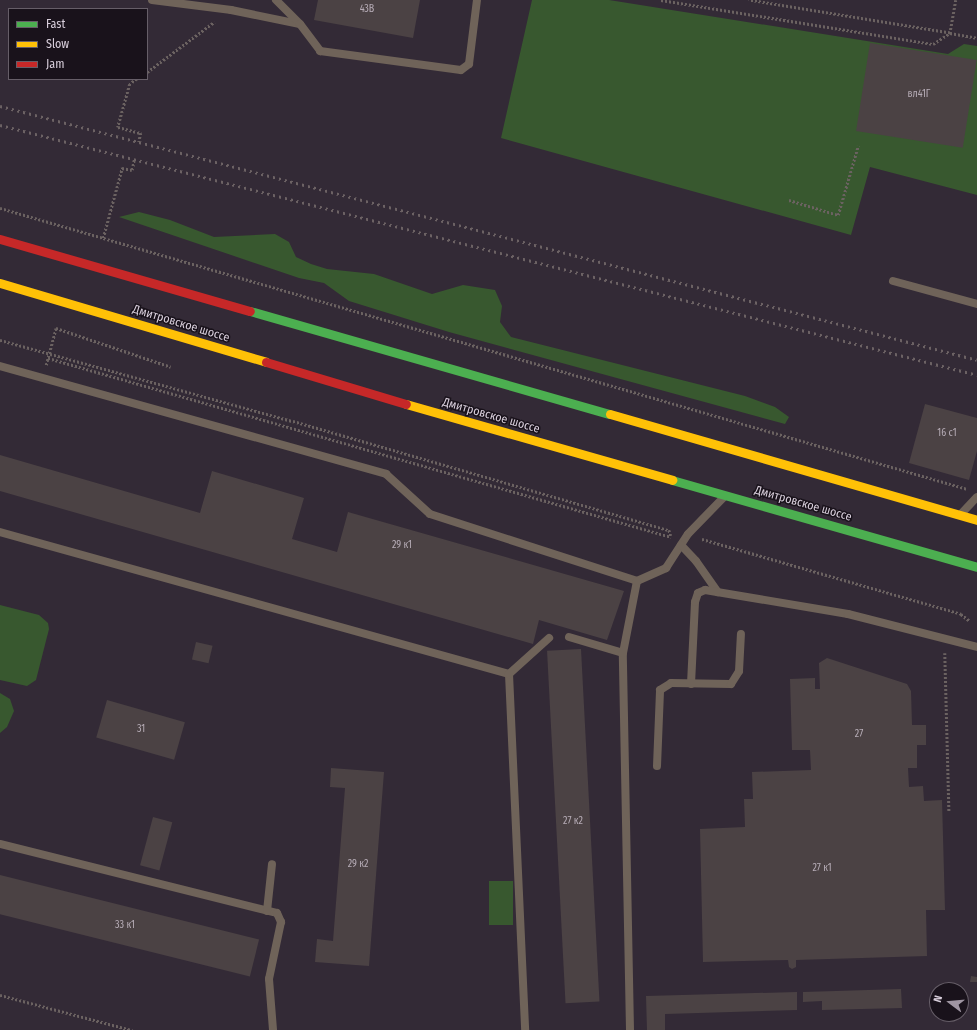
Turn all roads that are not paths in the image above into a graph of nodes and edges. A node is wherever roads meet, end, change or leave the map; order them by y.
1 (152, 0) edge
2 (276, 0) edge
3 (478, 0) edge
4 (300, 24) junction
5 (0, 239) edge
6 (893, 281) dead end
7 (0, 284) edge
8 (977, 304) edge
9 (0, 366) edge
10 (726, 495) junction
11 (977, 497) edge
12 (960, 515) junction
13 (977, 520) edge
14 (0, 532) edge
15 (681, 546) junction
16 (977, 567) edge
17 (638, 581) junction
18 (718, 592) junction
19 (741, 634) dead end
20 (569, 637) dead end
21 (549, 638) dead end
22 (977, 647) edge
23 (623, 653) junction
24 (510, 674) junction
25 (691, 684) junction
26 (657, 766) dead end
27 (0, 844) edge
28 (272, 864) dead end
29 (267, 911) junction
30 (273, 1030) edge
31 (525, 1030) edge
32 (630, 1030) edge

1 - 4 lane
2 - 4 lane
3 - 4 lane
5 - 12 main road
6 - 8 lane
7 - 10 main road, Дмитровское шоссе
9 - 17 lane
10 - 15 lane
10 - 16 main road, Дмитровское шоссе
11 - 12 lane
12 - 13 main road
14 - 24 lane
15 - 17 lane
15 - 18 lane
17 - 23 lane
18 - 22 lane
18 - 25 lane
19 - 25 lane
20 - 23 lane
21 - 24 lane
23 - 32 lane
24 - 31 lane
25 - 26 lane
27 - 29 lane
28 - 29 lane
29 - 30 lane

